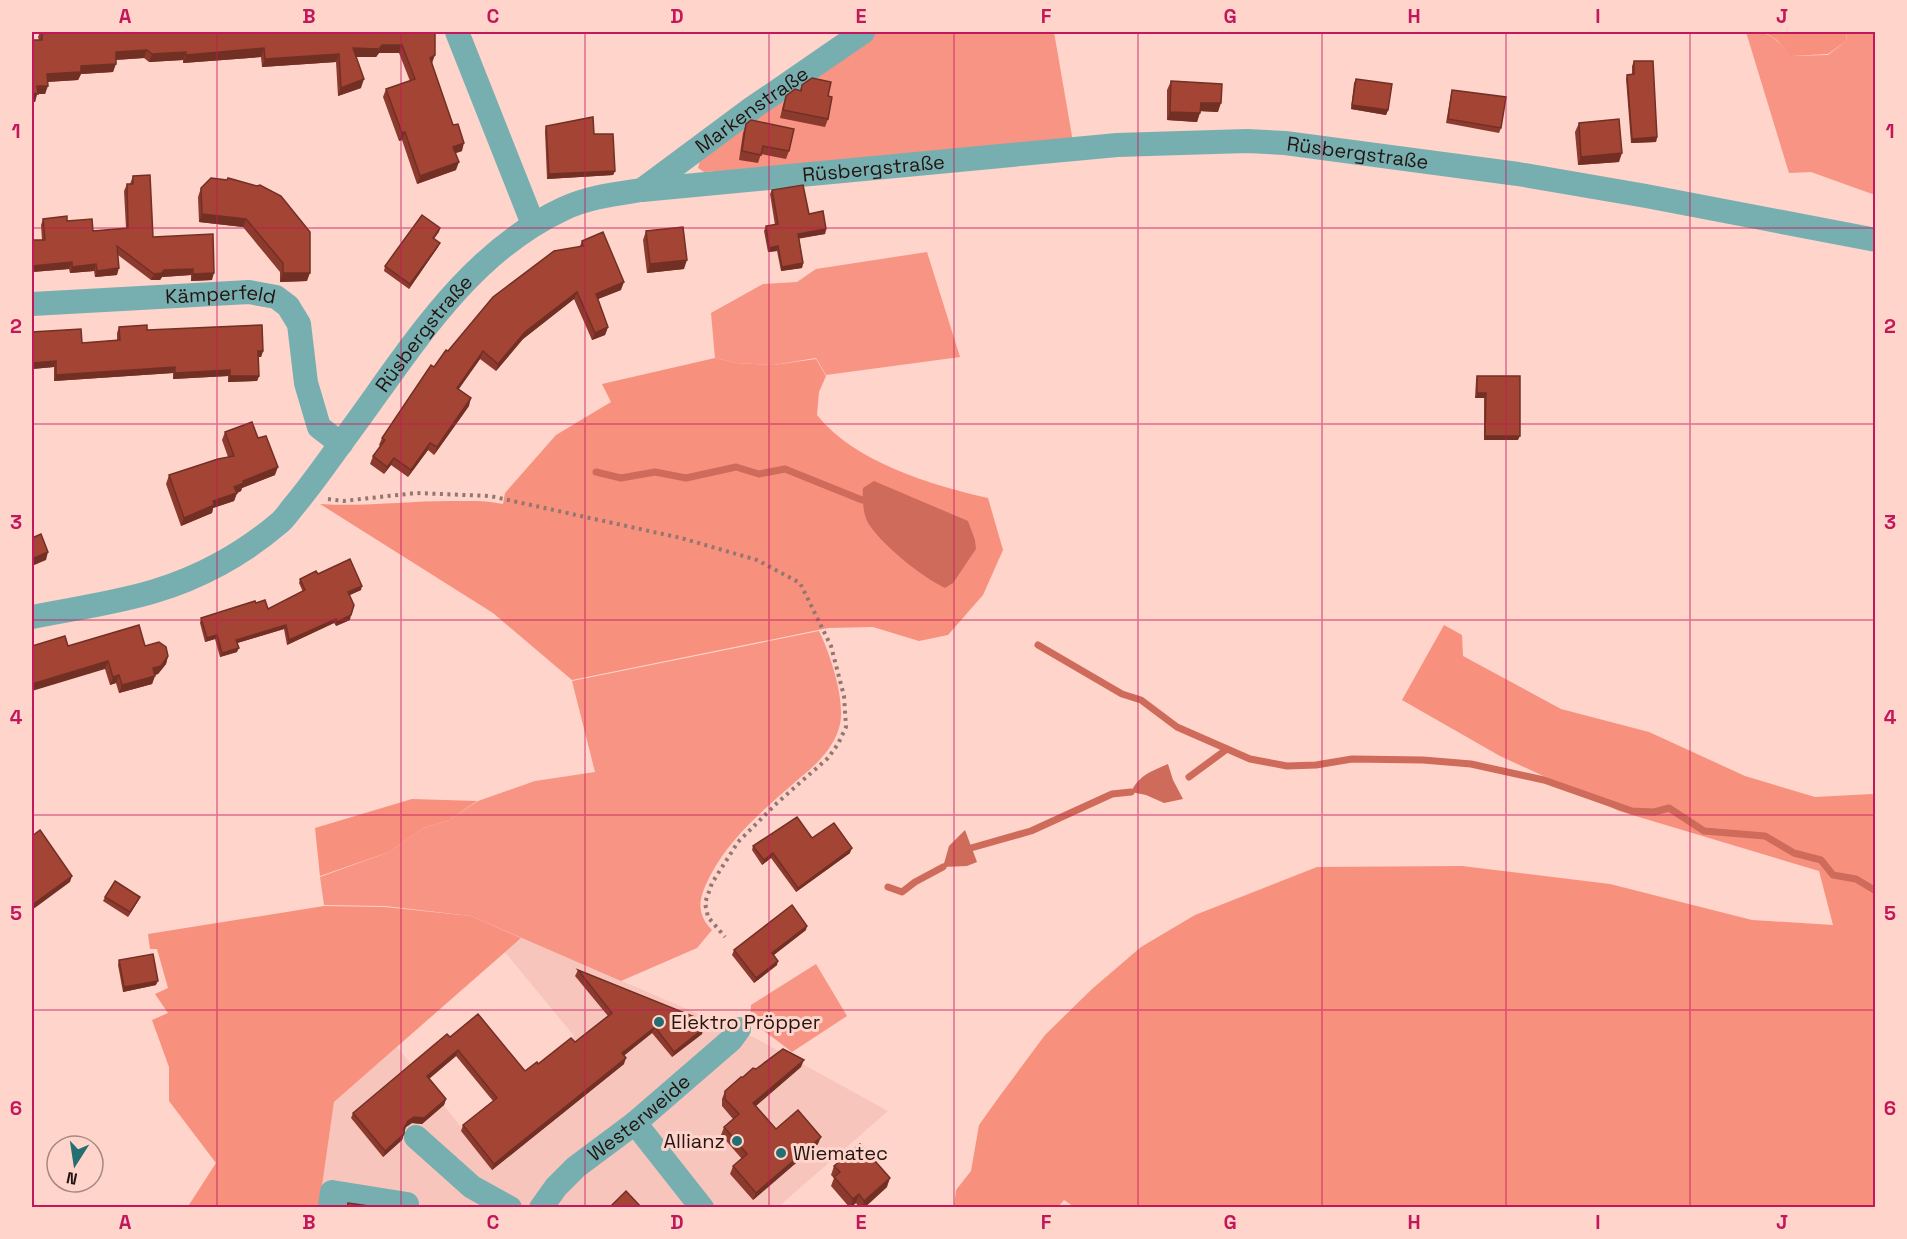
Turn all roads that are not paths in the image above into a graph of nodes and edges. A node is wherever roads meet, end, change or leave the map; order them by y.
1 (457, 32) edge
2 (863, 32) edge
3 (642, 190) junction
4 (533, 224) junction
5 (1875, 240) edge
6 (32, 304) edge
7 (341, 444) junction
8 (32, 618) edge
9 (739, 1029) dead end
10 (636, 1123) junction
11 (416, 1137) dead end
12 (407, 1204) dead end
13 (330, 1208) edge
14 (510, 1208) edge
15 (541, 1208) edge
16 (702, 1208) edge

1 - 4 street
2 - 3 street, Markenstraße
3 - 4 street, Rüsbergstraße
3 - 5 street, Rüsbergstraße
4 - 7 street, Rüsbergstraße
6 - 7 street, Kämperfeld
7 - 8 street, Rüsbergstraße
9 - 10 street, Westerweide
10 - 15 street, Westerweide
10 - 16 street
11 - 14 street
12 - 13 street

